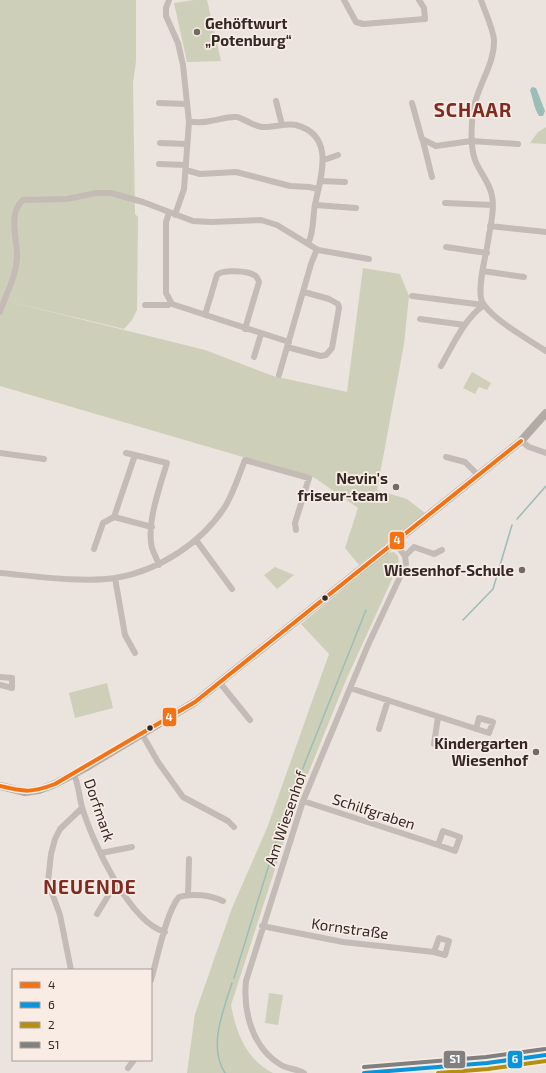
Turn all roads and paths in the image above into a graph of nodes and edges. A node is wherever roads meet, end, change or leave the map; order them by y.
1 (169, 0) edge
2 (344, 0) edge
3 (419, 0) edge
4 (481, 0) edge
5 (276, 101) dead end
6 (159, 103) dead end
7 (412, 103) dead end
8 (187, 104) junction
9 (188, 122) junction
10 (282, 125) junction
11 (423, 141) junction
12 (472, 141) junction
13 (160, 143) dead end
14 (187, 144) junction
15 (518, 144) dead end
16 (338, 155) dead end
17 (324, 160) junction
18 (159, 164) dead end
19 (186, 168) junction
20 (432, 177) dead end
21 (321, 181) junction
22 (345, 182) dead end
23 (318, 189) junction
24 (446, 203) dead end
25 (315, 205) junction
26 (492, 205) junction
27 (356, 208) dead end
28 (169, 213) junction
29 (175, 215) junction
30 (490, 226) junction
31 (546, 232) edge
32 (308, 244) junction
33 (446, 247) dead end
34 (317, 249) junction
35 (487, 253) junction
36 (369, 259) dead end
37 (483, 271) junction
38 (524, 277) dead end
39 (304, 292) junction
40 (412, 296) dead end
41 (171, 303) junction
42 (144, 305) dead end
43 (484, 305) junction
44 (0, 312) edge
45 (205, 315) junction
46 (420, 318) dead end
47 (465, 325) junction
48 (245, 329) junction
49 (261, 334) junction
50 (288, 344) junction
51 (546, 351) edge
52 (254, 357) dead end
53 (441, 366) dead end
54 (279, 375) dead end
55 (546, 413) edge
56 (521, 441) junction
57 (0, 452) edge
58 (546, 452) edge
59 (126, 453) dead end
60 (135, 455) junction
61 (446, 457) dead end
62 (44, 459) dead end
63 (478, 475) junction
64 (114, 517) junction
65 (152, 527) junction
66 (296, 530) dead end
67 (196, 540) junction
68 (395, 543) junction
69 (94, 549) dead end
70 (442, 550) dead end
71 (405, 556) junction
72 (159, 565) junction
73 (0, 573) edge
74 (115, 578) junction
75 (232, 589) dead end
76 (135, 653) dead end
77 (0, 677) edge
78 (220, 683) junction
79 (0, 685) edge
80 (350, 688) junction
81 (388, 700) junction
82 (438, 717) junction
83 (250, 720) dead end
84 (379, 729) dead end
85 (476, 729) dead end
86 (142, 734) junction
87 (434, 744) dead end
88 (74, 775) junction
89 (0, 786) edge
90 (302, 801) junction
91 (82, 808) junction
92 (234, 827) dead end
93 (438, 845) dead end
94 (132, 847) dead end
95 (101, 853) junction
96 (190, 858) dead end
97 (116, 883) junction
98 (188, 895) junction
99 (223, 901) dead end
100 (97, 914) dead end
101 (262, 926) junction
102 (165, 932) junction
103 (434, 952) dead end
104 (71, 969) edge
105 (152, 977) edge
106 (546, 1055) edge
107 (133, 1061) edge
108 (128, 1068) dead end
109 (304, 1073) edge
110 (364, 1073) edge

1 - 8 street
2 - 3 street
4 - 12 street
5 - 10 street
6 - 8 street
7 - 11 street
8 - 9 street
9 - 10 street
9 - 14 street
10 - 17 street
11 - 12 street
11 - 20 street
12 - 15 street
12 - 26 street
13 - 14 street
14 - 19 street
16 - 17 street
17 - 21 street
18 - 19 street
19 - 23 street
19 - 29 street
21 - 22 street
21 - 23 street
23 - 25 street
24 - 26 street
25 - 27 street
25 - 32 street
26 - 30 street
28 - 29 street
28 - 41 street
28 - 44 street
29 - 32 street
30 - 31 street
30 - 35 street
32 - 34 street
33 - 35 street
34 - 36 street
34 - 39 street
35 - 37 street
37 - 38 street
37 - 43 street
39 - 50 street
39 - 50 street
40 - 43 street
41 - 42 street
41 - 45 street
43 - 47 street
43 - 51 street
45 - 48 street
45 - 48 street
46 - 47 street
47 - 53 street
48 - 49 street
49 - 50 street
49 - 52 street
50 - 54 street
55 - 56 main road
56 - 58 street
56 - 63 main road
57 - 62 street
59 - 60 street
60 - 64 street
60 - 65 street
61 - 63 street
63 - 68 main road
64 - 65 street
64 - 69 street
65 - 72 street
66 - 67 street
67 - 72 street
67 - 75 street
68 - 71 street
68 - 78 main road
70 - 71 street
71 - 80 street, Am Wiesenhof
72 - 74 street
73 - 74 street
74 - 76 street
77 - 79 street
78 - 83 street
78 - 86 main road
80 - 81 street
80 - 90 street, Am Wiesenhof
81 - 82 street
81 - 84 street
82 - 85 street
82 - 87 street
86 - 88 main road
86 - 92 street
88 - 89 main road
88 - 91 street, Dorfmark
90 - 93 street, Schilfgraben
90 - 101 street, Am Wiesenhof
91 - 95 street, Dorfmark
91 - 104 street
94 - 95 street, Dorfmark
95 - 97 street, Dorfmark
96 - 98 street
97 - 100 street
97 - 102 street, Dorfmark
98 - 99 street
98 - 102 street
101 - 103 street, Kornstraße
101 - 109 street, Am Wiesenhof
102 - 105 street
106 - 110 street
107 - 108 street

